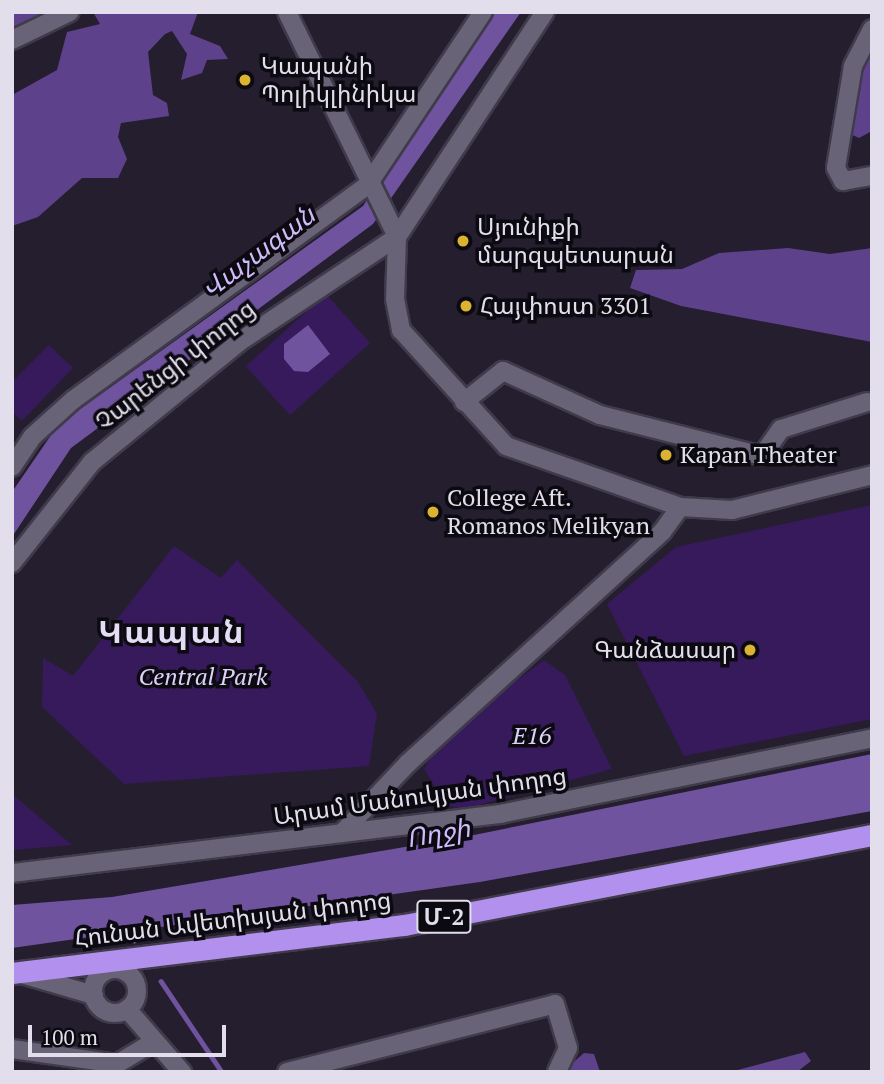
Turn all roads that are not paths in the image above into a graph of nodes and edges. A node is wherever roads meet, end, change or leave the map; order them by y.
1 (70, 12) edge
2 (287, 12) edge
3 (483, 12) edge
4 (545, 12) edge
5 (872, 29) edge
6 (12, 40) edge
7 (872, 176) edge
8 (367, 186) junction
9 (393, 229) junction
10 (464, 402) junction
11 (867, 402) dead end
12 (12, 467) edge
13 (872, 475) edge
14 (681, 507) junction
15 (12, 563) edge
16 (872, 738) edge
17 (342, 833) junction
18 (872, 835) edge
19 (12, 873) edge
20 (155, 952) junction
21 (16, 973) edge
22 (136, 983) junction
23 (94, 995) junction
24 (127, 1009) junction
25 (155, 1041) junction
26 (12, 1049) edge
27 (182, 1072) edge
28 (287, 1072) edge
29 (557, 1072) edge

1 - 6 street
2 - 8 street
3 - 8 street
4 - 9 street
5 - 7 street
8 - 9 street
8 - 12 street
9 - 10 street
9 - 15 street, Չարենցի փողոց
10 - 11 street
10 - 14 street
13 - 14 street
14 - 17 street
16 - 17 street, Արամ Մանուկյան փողոց
17 - 19 street, Արամ Մանուկյան փողոց
18 - 20 highway, Հունան Ավետիսյան փողոց / Մ-2
20 - 21 highway, Հունան Ավետիսյան փողոց / Մ-2
20 - 22 street
21 - 23 street
22 - 23 street
22 - 24 street
23 - 24 street
24 - 25 street
25 - 26 street
25 - 27 street
28 - 29 street

